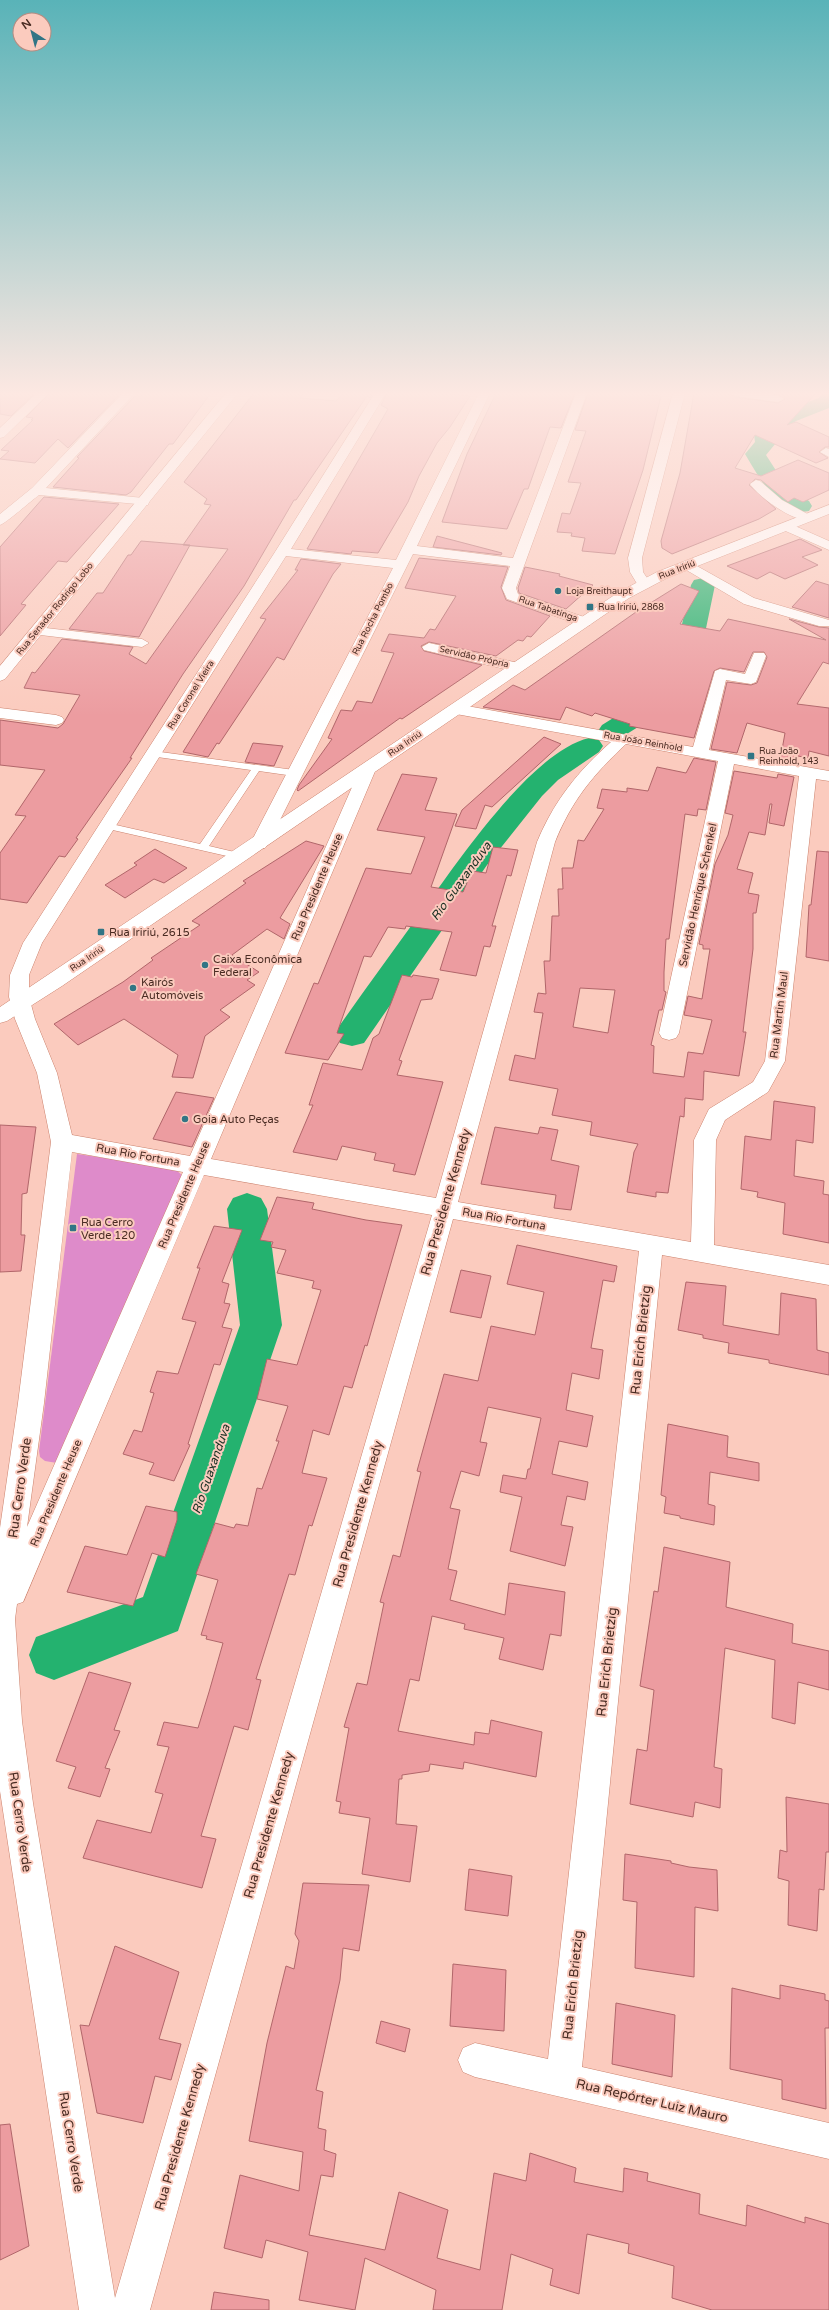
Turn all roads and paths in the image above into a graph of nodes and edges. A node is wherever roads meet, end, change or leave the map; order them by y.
1 (22, 501) edge
2 (131, 501) edge
3 (314, 501) edge
4 (432, 501) edge
5 (541, 501) edge
6 (650, 501) edge
7 (774, 501) edge
8 (143, 502) joint
9 (829, 509) edge
10 (807, 517) junction
11 (0, 521) edge
12 (786, 526) junction
13 (829, 546) edge
14 (409, 549) junction
15 (282, 552) junction
16 (518, 563) junction
17 (401, 565) junction
18 (688, 565) junction
19 (644, 584) junction
20 (585, 622) junction
21 (824, 623) dead end
22 (37, 631) junction
23 (142, 643) dead end
24 (429, 646) dead end
25 (759, 656) dead end
26 (518, 667) junction
27 (0, 676) edge
28 (456, 709) junction
29 (0, 713) edge
30 (56, 720) dead end
31 (609, 736) junction
32 (700, 753) junction
33 (153, 754) junction
34 (727, 758) junction
35 (256, 769) junction
36 (368, 769) junction
37 (808, 772) junction
38 (294, 773) junction
39 (829, 776) edge
40 (107, 826) junction
41 (259, 844) junction
42 (203, 847) junction
43 (240, 856) junction
44 (21, 1002) junction
45 (0, 1016) edge
46 (669, 1033) dead end
47 (62, 1142) junction
48 (197, 1165) junction
49 (445, 1208) junction
50 (651, 1244) junction
51 (702, 1253) junction
52 (829, 1275) edge
53 (4, 1566) edge
54 (1, 1621) edge
55 (475, 2060) dead end
56 (563, 2081) junction
57 (829, 2142) edge
58 (98, 2310) edge
59 (131, 2310) edge

1 - 11 street
2 - 8 street
3 - 15 street, Rua Coronel Vieira
4 - 14 street, Rua Rocha Pombo
5 - 16 street, Rua Tabatinga
6 - 19 street
7 - 10 street
8 - 22 street, Rua Senador Rodrigo Lobo
9 - 10 street, Rua Iririú
10 - 12 street, Rua Iririú
12 - 13 street
12 - 18 street, Rua Iririú
14 - 16 street
14 - 17 street, Rua Rocha Pombo
15 - 17 street
15 - 33 street, Rua Coronel Vieira
16 - 20 street, Rua Tabatinga
17 - 38 street, Rua Rocha Pombo
18 - 19 street, Rua Iririú
18 - 21 street
19 - 20 street, Rua Iririú
20 - 26 street, Rua Iririú
22 - 23 street
22 - 27 street, Rua Senador Rodrigo Lobo
24 - 26 street, Servidão Própria
25 - 32 street
26 - 28 street, Rua Iririú
28 - 31 street, Rua João Reinhold
28 - 36 street, Rua Iririú
29 - 30 street
31 - 32 street, Rua João Reinhold
31 - 49 street, Rua Presidente Kennedy
32 - 34 street, Rua João Reinhold
33 - 35 lane
33 - 40 street, Rua Coronel Vieira
34 - 37 street, Rua João Reinhold
34 - 46 street, Servidão Henrique Schenkel
35 - 38 lane
35 - 42 lane
36 - 41 street, Rua Iririú
36 - 48 street, Rua Presidente Heuse
37 - 39 street, Rua João Reinhold
37 - 51 street, Rua Martin Maul
38 - 41 street, Rua Rocha Pombo
40 - 42 lane
40 - 44 street, Rua Coronel Vieira
41 - 43 street, Rua Iririú
42 - 43 lane
43 - 44 street, Rua Iririú
44 - 45 street, Rua Iririú
44 - 47 street, Rua Cerro Verde
47 - 48 street, Rua Rio Fortuna
47 - 53 street, Rua Cerro Verde
48 - 49 street, Rua Rio Fortuna
48 - 54 street, Rua Presidente Heuse
49 - 50 street, Rua Rio Fortuna
49 - 59 street, Rua Presidente Kennedy
50 - 51 street, Rua Rio Fortuna
50 - 56 street, Rua Erich Brietzig
51 - 52 street, Rua Rio Fortuna
53 - 54 street, Rua Cerro Verde
54 - 58 street, Rua Cerro Verde
55 - 56 street, Rua Repórter Luiz Mauro
56 - 57 street, Rua Repórter Luiz Mauro

